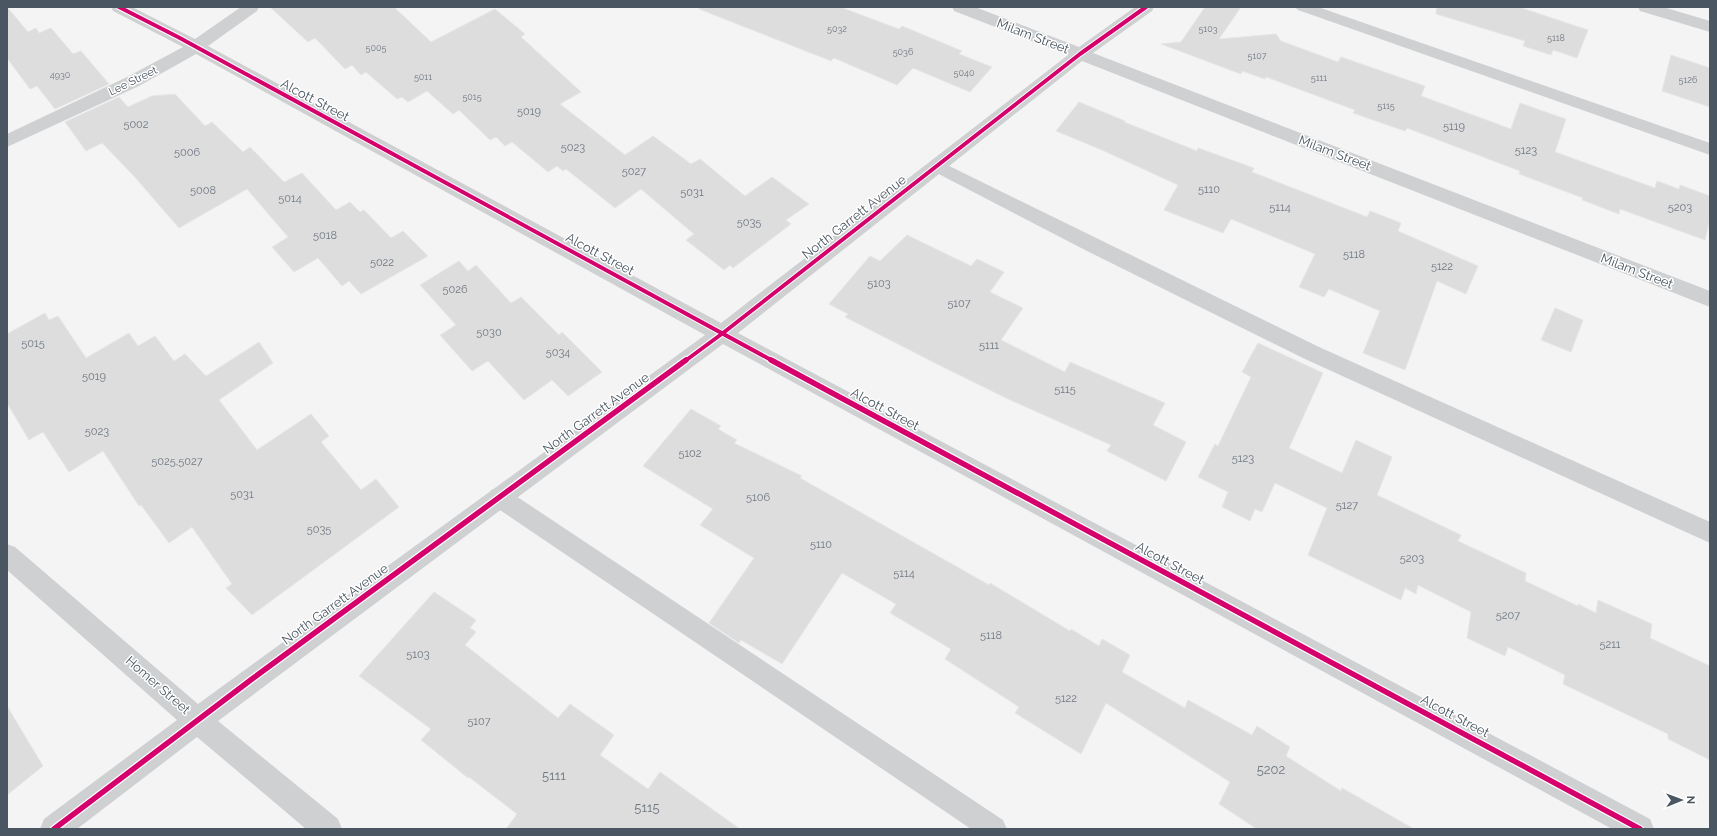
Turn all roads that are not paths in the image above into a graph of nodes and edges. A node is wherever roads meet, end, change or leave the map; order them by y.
1 (119, 7) edge
2 (251, 7) edge
3 (960, 7) edge
4 (1146, 7) edge
5 (1303, 7) edge
6 (1646, 7) edge
7 (1710, 27) edge
8 (196, 47) junction
9 (1080, 54) junction
10 (7, 141) edge
11 (1710, 149) edge
12 (937, 166) junction
13 (1710, 299) edge
14 (723, 333) junction
15 (499, 497) junction
16 (1710, 533) edge
17 (7, 555) edge
18 (197, 720) junction
19 (54, 829) edge
20 (328, 829) edge
21 (994, 829) edge
22 (1640, 829) edge

1 - 8 street, Alcott Street
2 - 8 street, Lee Street
3 - 9 street, Milam Street
4 - 9 street, North Garrett Avenue
5 - 11 lane
6 - 7 street
8 - 10 street, Lee Street
8 - 14 street, Alcott Street
9 - 12 street, North Garrett Avenue
9 - 13 street, Milam Street
12 - 14 street, North Garrett Avenue
12 - 16 lane
14 - 15 street, North Garrett Avenue
14 - 22 street, Alcott Street
15 - 18 street, North Garrett Avenue
15 - 21 lane
17 - 18 street, Homer Street
18 - 19 street, North Garrett Avenue
18 - 20 street, Homer Street

